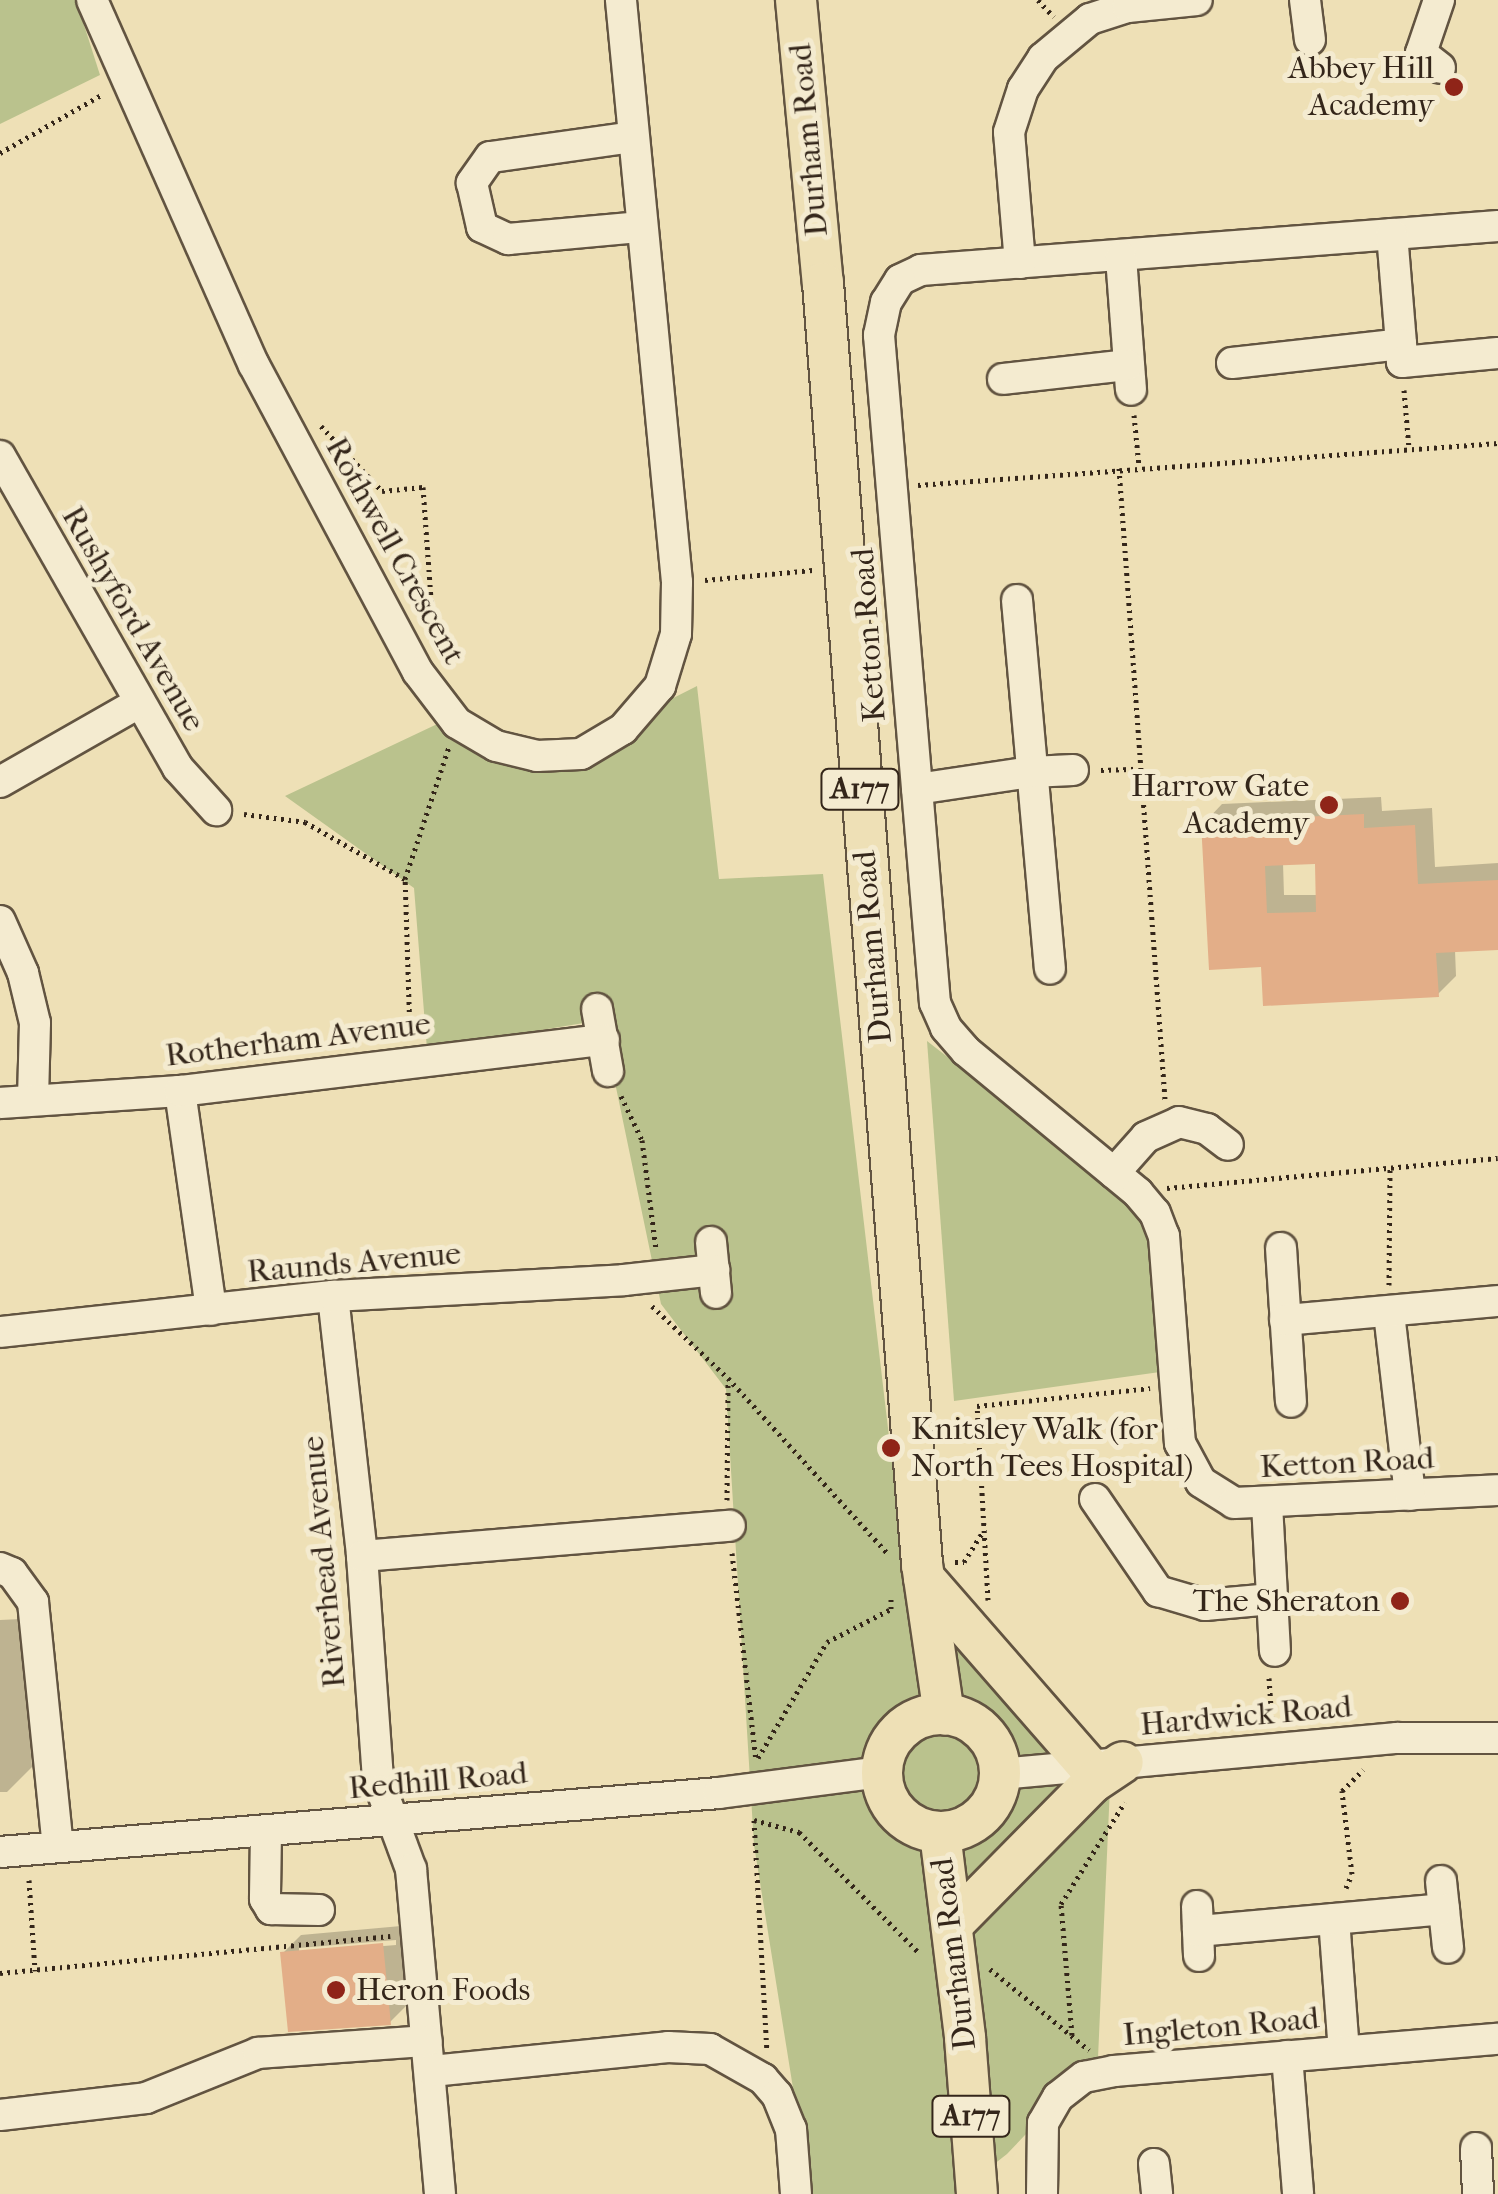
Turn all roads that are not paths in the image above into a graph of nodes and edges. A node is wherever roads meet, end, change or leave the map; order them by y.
1 (92, 0) edge
2 (621, 0) edge
3 (796, 0) edge
4 (1197, 0) edge
5 (1305, 0) edge
6 (1439, 0) edge
7 (1310, 40) dead end
8 (1440, 68) dead end
9 (632, 137) junction
10 (1498, 226) edge
11 (640, 227) junction
12 (1392, 234) junction
13 (1121, 258) junction
14 (1020, 263) junction
15 (1401, 353) junction
16 (1498, 353) edge
17 (1232, 363) dead end
18 (1004, 379) dead end
19 (0, 456) edge
20 (1017, 600) dead end
21 (140, 702) junction
22 (1073, 770) road end
23 (1032, 772) junction
24 (0, 782) edge
25 (917, 790) junction
26 (216, 810) road end
27 (4, 938) edge
28 (1050, 969) dead end
29 (597, 1008) dead end
30 (604, 1040) junction
31 (608, 1071) road end
32 (180, 1091) junction
33 (33, 1099) junction
34 (0, 1103) edge
35 (1228, 1145) dead end
36 (1114, 1174) junction
37 (1281, 1248) dead end
38 (714, 1268) dead end
39 (333, 1296) junction
40 (1498, 1301) edge
41 (211, 1310) junction
42 (1389, 1312) junction
43 (1286, 1320) junction
44 (0, 1332) edge
45 (1291, 1402) dead end
46 (1498, 1490) edge
47 (1410, 1495) junction
48 (1096, 1499) dead end
49 (1267, 1504) junction
50 (729, 1525) road end
51 (362, 1556) junction
52 (0, 1568) edge
53 (915, 1569) junction
54 (1272, 1600) junction
55 (1276, 1650) road end
56 (944, 1714) junction
57 (1498, 1738) edge
58 (1120, 1762) junction
59 (881, 1772) junction
60 (1000, 1774) junction
61 (393, 1819) junction
62 (266, 1832) junction
63 (940, 1833) junction
64 (58, 1847) junction
65 (0, 1852) edge
66 (319, 1910) dead end
67 (1334, 1919) junction
68 (953, 1924) junction
69 (1198, 1931) dead end
70 (1448, 1948) dead end
71 (1498, 2040) edge
72 (427, 2041) junction
73 (1344, 2052) junction
74 (1287, 2056) junction
75 (432, 2072) junction
76 (0, 2115) edge
77 (1476, 2148) dead end
78 (440, 2194) edge
79 (796, 2194) edge
80 (977, 2194) edge
81 (1042, 2194) edge
82 (1298, 2194) edge
83 (1478, 2194) edge

1 - 11 street, Rothwell Crescent
2 - 9 street, Rothwell Crescent
3 - 53 main road, Durham Road / A177
4 - 14 street
5 - 7 street
6 - 8 street
9 - 11 street, Rothwell Crescent
9 - 11 street
10 - 12 street, Ketton Road
12 - 13 street, Ketton Road
12 - 15 street
13 - 14 street, Ketton Road
13 - 18 street
14 - 25 street, Ketton Road
15 - 16 street
15 - 17 street
19 - 21 street, Rushyford Avenue
20 - 23 street
21 - 24 street
21 - 26 street, Rushyford Avenue
22 - 23 street
23 - 25 street
23 - 28 street
25 - 36 street, Ketton Road
27 - 33 street
29 - 30 street
30 - 31 street
30 - 32 street, Rotherham Avenue
32 - 33 street, Rotherham Avenue
32 - 41 street
33 - 34 street, Rotherham Avenue
35 - 36 street
36 - 49 street, Ketton Road
37 - 43 street
38 - 39 street, Raunds Avenue
39 - 41 street, Raunds Avenue
39 - 51 street, Riverhead Avenue
40 - 42 street
41 - 44 street, Raunds Avenue
42 - 43 street
42 - 47 street
43 - 45 street
46 - 47 street, Ketton Road
47 - 49 street, Ketton Road
48 - 54 street
49 - 54 street
50 - 51 street
51 - 61 street, Riverhead Avenue
52 - 64 street
53 - 56 main road, Durham Road / A177
53 - 58 main road
54 - 55 street
56 - 59 main road
56 - 60 main road
57 - 58 street, Hardwick Road
58 - 60 street, Hardwick Road
58 - 68 main road
59 - 61 street, Redhill Road
59 - 63 main road, Durham Road
60 - 63 main road, Durham Road
61 - 62 street, Redhill Road
61 - 72 street, Riverhead Avenue
62 - 64 street, Redhill Road
62 - 66 street
63 - 68 main road, Durham Road / A177
64 - 65 street, Redhill Road
67 - 69 street
67 - 70 street
67 - 73 street
68 - 80 main road, Durham Road / A177
71 - 73 street, Ingleton Road
72 - 75 street, Riverhead Avenue
72 - 76 street
73 - 74 street, Ingleton Road
74 - 81 street, Ingleton Road
74 - 82 street
75 - 78 street, Riverhead Avenue
75 - 79 street
77 - 83 street

